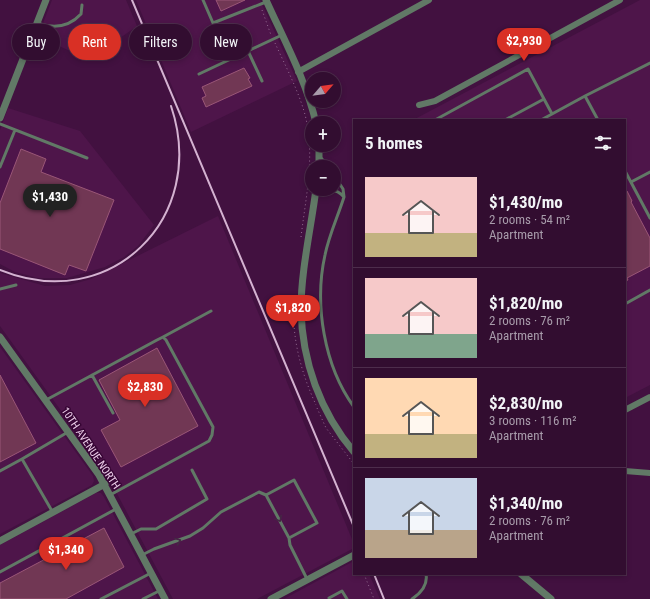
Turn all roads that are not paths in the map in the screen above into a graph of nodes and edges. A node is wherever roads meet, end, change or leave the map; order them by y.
1 (46, 0) edge
2 (202, 0) edge
3 (429, 0) edge
4 (620, 0) edge
5 (264, 2) edge
6 (82, 5) dead end
7 (37, 23) junction
8 (282, 35) junction
9 (252, 49) edge
10 (229, 60) edge
11 (252, 60) edge
12 (650, 63) edge
13 (298, 72) junction
14 (199, 74) dead end
15 (262, 81) dead end
16 (585, 96) junction
17 (544, 100) junction
18 (420, 105) dead end
19 (552, 114) junction
20 (314, 116) edge
21 (0, 118) edge
22 (437, 119) edge
23 (507, 119) edge
24 (543, 119) edge
25 (597, 119) edge
26 (0, 124) edge
27 (15, 130) junction
28 (319, 152) edge
29 (319, 156) junction
30 (87, 158) dead end
31 (319, 160) edge
32 (323, 160) edge
33 (0, 167) edge
34 (650, 172) edge
35 (626, 173) edge
36 (631, 182) junction
37 (341, 186) edge
38 (341, 193) edge
39 (315, 196) edge
40 (344, 197) junction
41 (650, 218) edge
42 (16, 285) dead end
43 (0, 289) edge
44 (650, 290) edge
45 (626, 303) edge
46 (211, 311) dead end
47 (163, 337) junction
48 (2, 342) edge
49 (92, 374) junction
50 (650, 397) edge
51 (46, 400) junction
52 (353, 405) edge
53 (626, 409) edge
54 (113, 413) dead end
55 (68, 432) junction
56 (353, 451) edge
57 (22, 459) junction
58 (192, 470) dead end
59 (0, 471) edge
60 (626, 471) edge
61 (650, 473) edge
62 (105, 484) junction
63 (110, 495) junction
64 (266, 496) junction
65 (117, 508) junction
66 (53, 512) junction
67 (131, 534) junction
68 (289, 538) junction
69 (0, 540) edge
70 (142, 556) junction
71 (353, 556) edge
72 (0, 572) edge
73 (152, 573) junction
74 (426, 575) edge
75 (525, 575) edge
76 (308, 581) junction
77 (160, 590) junction
78 (274, 598) edge
79 (101, 599) edge
80 (143, 599) edge
81 (165, 599) edge
82 (328, 599) edge
83 (347, 599) edge
84 (412, 599) edge
85 (551, 599) edge

1 - 7 street
2 - 5 lane
3 - 13 street
4 - 18 street
5 - 8 street
6 - 7 lane
7 - 21 street
8 - 9 lane
8 - 13 street
10 - 14 lane
11 - 15 lane
12 - 16 lane
13 - 20 street
16 - 19 lane
16 - 25 lane
17 - 19 lane
17 - 22 lane
17 - 23 lane
19 - 24 lane
26 - 27 lane
27 - 30 lane
27 - 33 lane
28 - 29 street
29 - 31 street
29 - 32 lane
34 - 36 lane
35 - 36 lane
36 - 41 lane
37 - 40 lane
38 - 40 lane
39 - 56 street
40 - 52 lane
42 - 43 lane
44 - 45 lane
46 - 47 lane
47 - 49 lane
47 - 63 lane
48 - 51 street, 10TH AVENUE NORTH
49 - 51 lane
49 - 54 lane
50 - 53 street
51 - 55 street, 10TH AVENUE NORTH
55 - 57 lane
55 - 62 street, 10TH AVENUE NORTH
57 - 59 lane
57 - 66 lane
58 - 67 lane
60 - 61 street
62 - 63 street, 10TH AVENUE NORTH
62 - 66 street
63 - 65 street, 10TH AVENUE NORTH
64 -> 68 lane
64 - 68 lane
70 -> 64 lane
65 - 67 street, 10TH AVENUE NORTH
65 - 72 lane
66 - 69 street
67 - 70 street, 10TH AVENUE NORTH
68 - 76 lane
70 - 73 street, 10TH AVENUE NORTH
71 - 76 street
73 - 77 street, 10TH AVENUE NORTH
73 - 79 lane
74 - 84 lane
75 - 85 street
76 - 78 street
77 - 80 lane
77 - 81 street, 10TH AVENUE NORTH
82 - 83 lane

